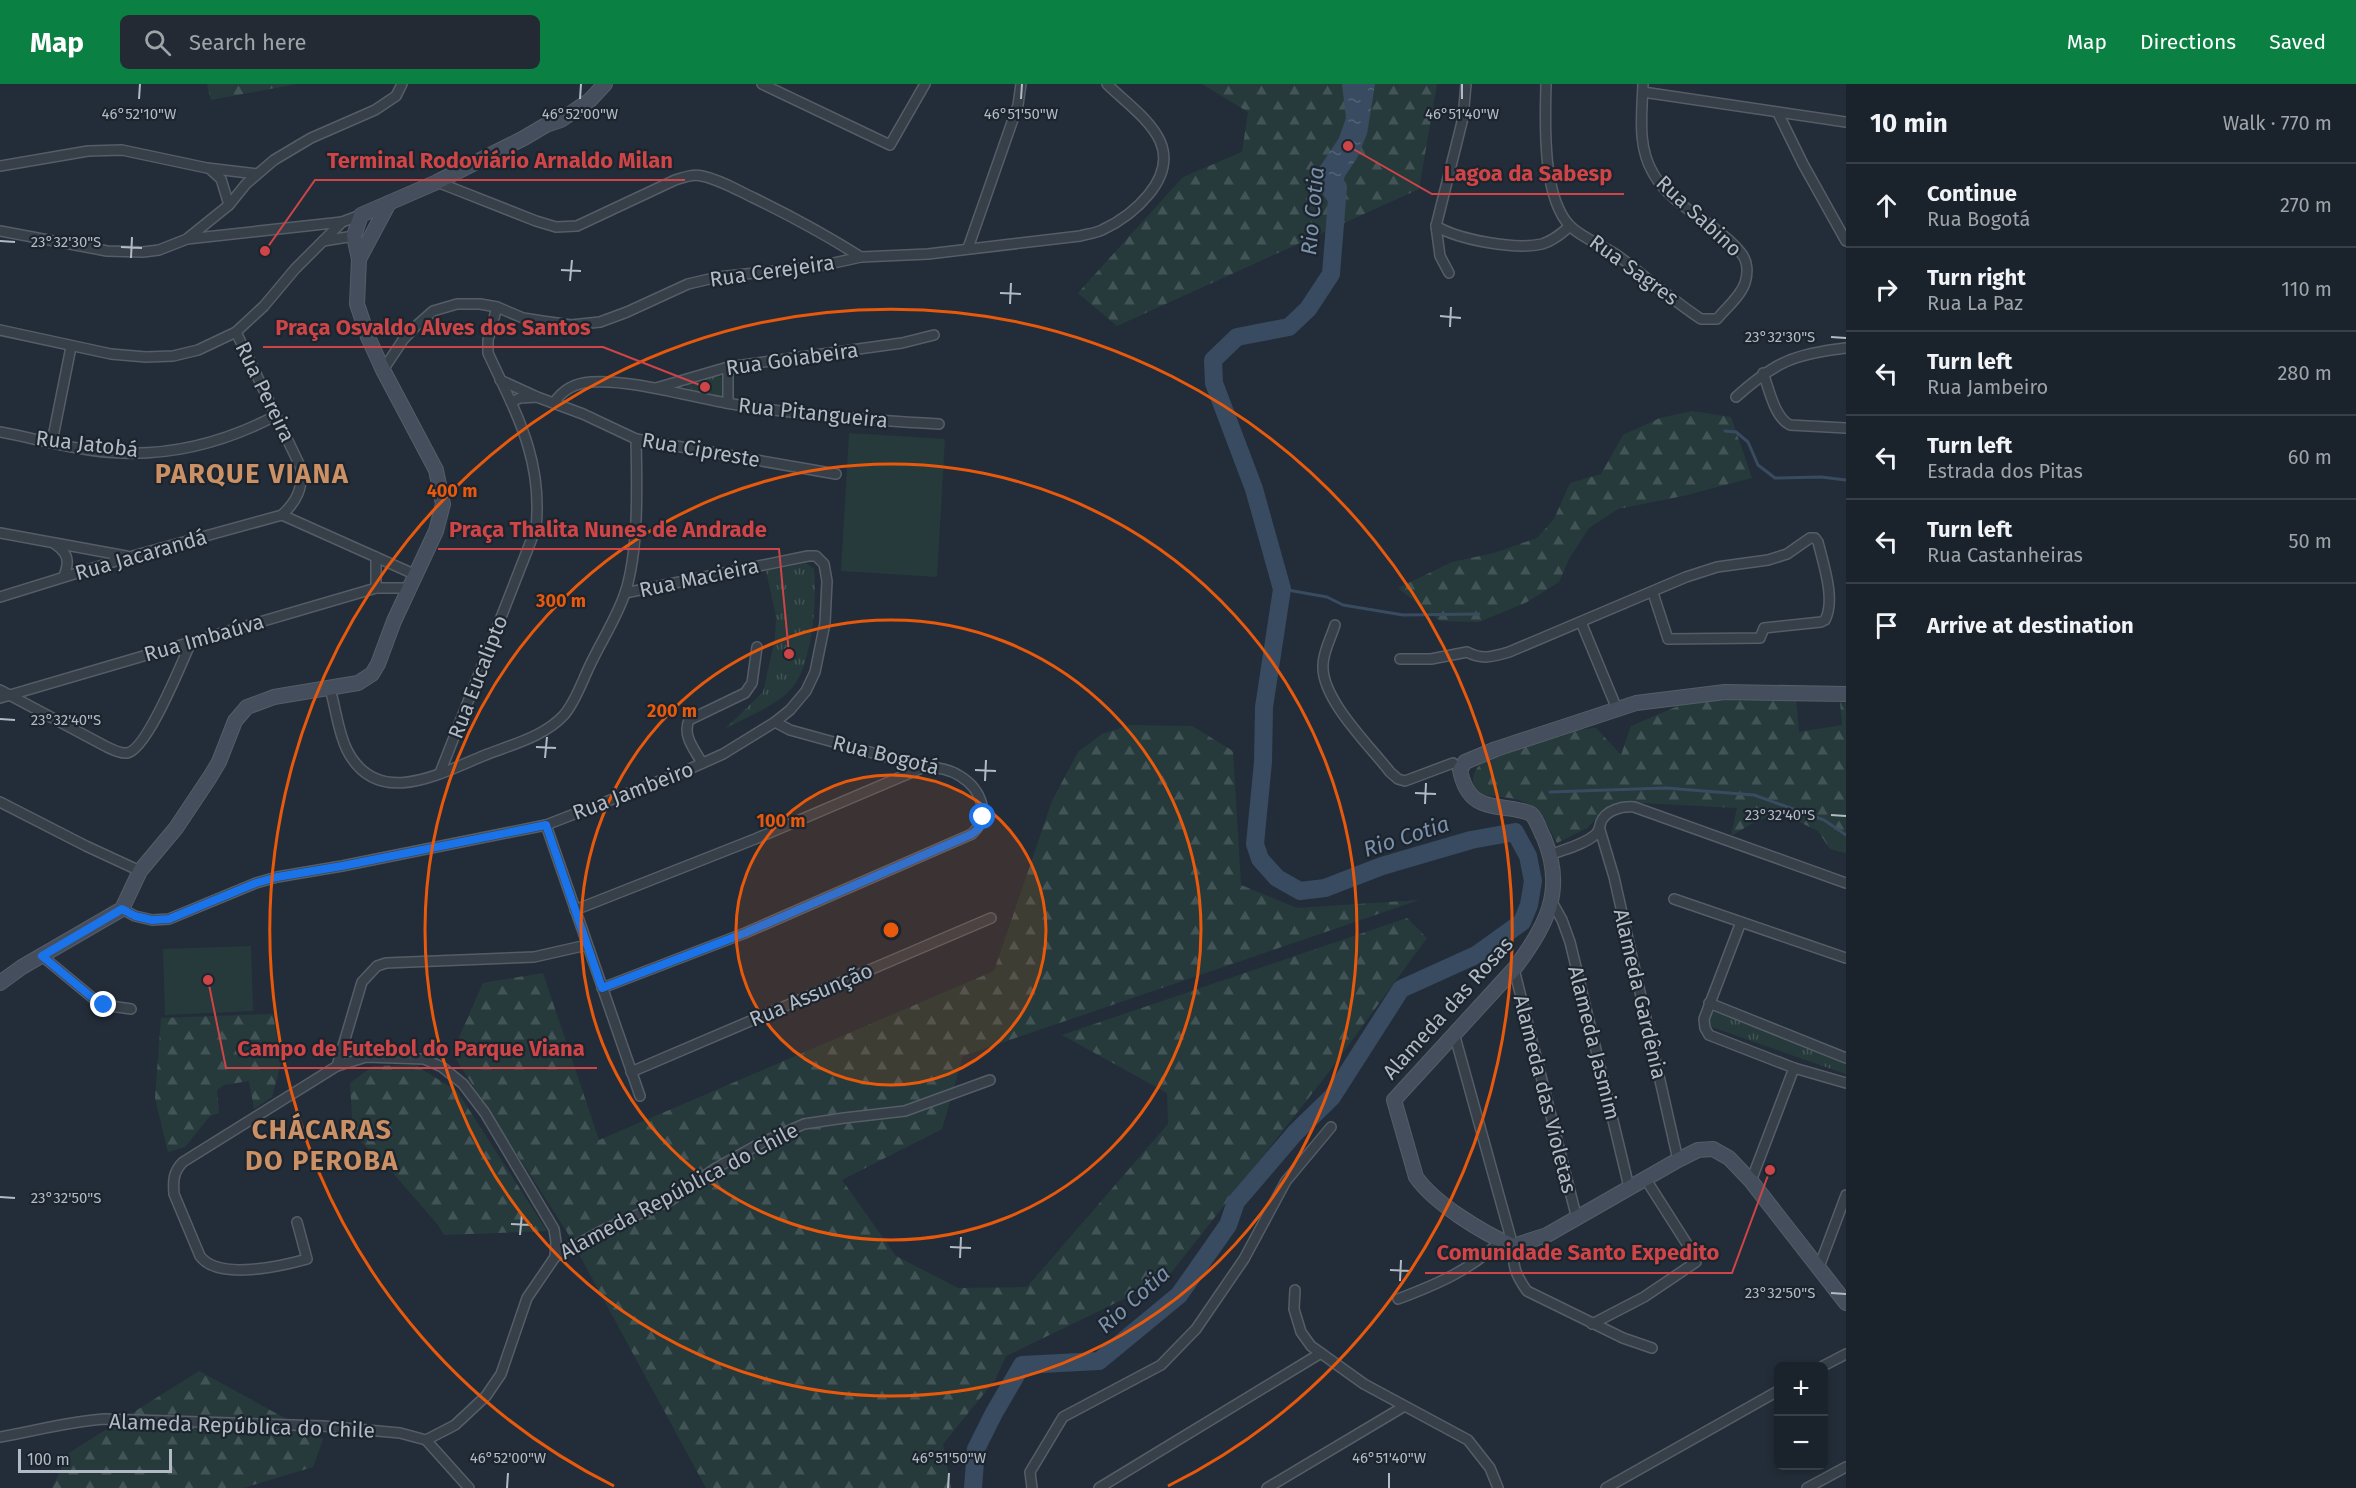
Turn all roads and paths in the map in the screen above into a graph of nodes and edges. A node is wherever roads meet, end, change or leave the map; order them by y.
1 (402, 84) edge
2 (605, 84) edge
3 (762, 84) edge
4 (925, 84) edge
5 (1021, 84) edge
6 (1107, 84) edge
7 (1466, 84) edge
8 (1546, 84) edge
9 (1643, 88) edge
10 (1778, 113) junction
11 (1846, 122) edge
12 (0, 166) edge
13 (207, 168) junction
14 (257, 174) junction
15 (437, 182) junction
16 (390, 203) junction
17 (229, 204) junction
18 (367, 213) junction
19 (342, 222) junction
20 (1843, 225) edge
21 (1436, 226) junction
22 (1570, 226) junction
23 (375, 228) junction
24 (0, 231) edge
25 (354, 236) junction
26 (187, 239) junction
27 (323, 241) junction
28 (1846, 241) edge
29 (968, 248) junction
30 (861, 257) junction
31 (359, 259) junction
32 (1449, 273) dead end
33 (497, 307) junction
34 (1697, 316) joint
35 (0, 330) edge
36 (236, 332) junction
37 (934, 334) dead end
38 (71, 347) junction
39 (1846, 348) edge
40 (728, 367) junction
41 (383, 370) junction
42 (1763, 373) junction
43 (500, 380) junction
44 (650, 389) junction
45 (537, 397) junction
46 (1736, 397) dead end
47 (511, 402) junction
48 (554, 403) junction
49 (728, 403) junction
50 (275, 416) junction
51 (939, 424) dead end
52 (1846, 428) edge
53 (0, 432) edge
54 (636, 439) junction
55 (52, 442) junction
56 (836, 474) dead end
57 (282, 515) junction
58 (0, 533) edge
59 (53, 543) junction
60 (808, 556) joint
61 (129, 557) junction
62 (376, 557) junction
63 (416, 575) junction
64 (64, 576) junction
65 (376, 588) junction
66 (409, 588) junction
67 (1653, 592) junction
68 (625, 593) junction
69 (0, 597) edge
70 (1581, 622) junction
71 (1335, 625) dead end
72 (190, 642) junction
73 (757, 647) dead end
74 (1400, 659) dead end
75 (330, 689) junction
76 (3, 694) edge
77 (1846, 694) edge
78 (1617, 709) junction
79 (775, 722) junction
80 (702, 763) junction
81 (1453, 764) dead end
82 (924, 767) junction
83 (440, 773) junction
84 (0, 802) edge
85 (546, 825) junction
86 (1600, 830) junction
87 (1550, 855) junction
88 (140, 871) junction
89 (1846, 883) edge
90 (1674, 899) dead end
91 (1552, 902) junction
92 (122, 909) junction
93 (575, 910) junction
94 (991, 918) dead end
95 (1741, 922) junction
96 (587, 945) junction
97 (42, 956) junction
98 (1846, 958) edge
99 (1514, 969) junction
100 (0, 983) edge
101 (602, 988) junction
102 (1709, 1003) junction
103 (131, 1009) dead end
104 (1454, 1033) junction
105 (1846, 1058) edge
106 (337, 1066) junction
107 (1794, 1068) junction
108 (631, 1072) junction
109 (990, 1080) dead end
110 (1846, 1083) edge
111 (640, 1096) dead end
112 (1331, 1127) dead end
113 (1678, 1160) junction
114 (1645, 1178) junction
115 (1751, 1181) junction
116 (1629, 1187) junction
117 (1846, 1195) edge
118 (1577, 1219) junction
119 (297, 1222) dead end
120 (1507, 1243) junction
121 (555, 1257) junction
122 (1819, 1267) junction
123 (1295, 1290) dead end
124 (1398, 1299) dead end
125 (1846, 1303) edge
126 (1592, 1324) junction
127 (1653, 1348) dead end
128 (1321, 1353) junction
129 (1846, 1354) edge
130 (1828, 1363) edge
131 (1774, 1394) edge
132 (1403, 1407) junction
133 (0, 1437) edge
134 (426, 1440) junction
135 (1846, 1467) edge
136 (469, 1488) edge
137 (1032, 1488) edge
138 (1099, 1488) edge
139 (1267, 1488) edge
140 (1498, 1488) edge
141 (1606, 1488) edge
142 (1807, 1488) edge

1 - 14 street
2 - 15 street
3 - 4 street
5 - 29 street
6 - 29 street, Rua Cerejeira
7 - 21 street
8 - 22 street
9 - 10 street
9 - 34 street, Rua Sabino
10 - 11 street
10 - 20 street
12 - 13 street
13 - 14 street
13 - 17 street
14 - 17 street
15 - 16 street
15 - 30 street
16 - 18 street
16 - 23 street
17 - 26 street
18 - 19 street
18 - 23 street
18 - 25 street
19 - 26 street
19 - 27 street
20 - 28 street
21 - 22 street
21 - 32 street
22 - 34 street, Rua Sagres
23 - 25 street
23 - 31 street
24 - 26 street
25 - 27 street
25 - 31 street
27 - 36 street
29 - 30 street, Rua Cerejeira
30 - 33 street, Rua Cerejeira
31 - 41 street
33 - 41 street, Rua Cerejeira
33 - 43 street, Rua Eucalipto
35 - 38 street
36 - 38 street
36 - 50 street, Rua Pereira
37 - 40 street, Rua Goiabeira
38 - 55 street
39 - 42 street
40 - 44 street, Rua Goiabeira
40 - 49 street
41 - 63 street
42 - 46 street
42 - 52 street
43 - 45 street, Rua Cipreste
43 - 47 street, Rua Eucalipto
44 - 48 street, Rua Pitangueira
44 - 49 street, Rua Pitangueira
45 - 47 street
45 - 48 street, Rua Cipreste
47 - 83 street, Rua Eucalipto
48 - 54 street, Rua Cipreste
49 - 51 street, Rua Pitangueira
50 - 55 street, Rua Jatobá
50 - 57 street, Rua Pereira
53 - 55 street, Rua Jatobá
54 - 56 street, Rua Cipreste
54 - 68 street
57 - 61 street, Rua Jacarandá
57 - 62 street
58 - 59 street
59 - 61 street
59 - 64 street
60 - 68 street, Rua Macieira
60 - 79 street, Rua Jambeiro
61 - 64 street, Rua Jacarandá
62 - 63 street
62 - 65 street
63 - 66 street
64 - 69 street, Rua Jacarandá
65 - 66 street, Rua Imbaúva
65 - 72 street, Rua Imbaúva
66 - 75 street
67 - 67 street
67 - 70 street
68 - 83 street
70 - 74 street
70 - 78 street
71 - 81 street
72 - 76 street, Rua Imbaúva
72 - 76 street
73 - 80 street
75 - 83 street
75 - 88 street
77 - 78 street
78 - 87 street, Alameda das Rosas
79 - 80 street, Rua Jambeiro
79 - 82 street, Rua Bogotá
80 - 85 street, Rua Jambeiro
82 - 93 street
82 - 101 street, Rua Bogotá
84 - 88 street
85 - 92 street, Rua Jambeiro
85 - 93 street
86 - 87 street
86 - 89 street
86 - 113 street, Alameda Gardênia
87 - 91 street, Alameda das Rosas
88 - 92 street
90 - 95 street
91 - 99 street, Alameda das Rosas
91 - 116 street, Alameda Jasmim
92 - 97 street
93 - 96 street
94 - 108 street, Rua Assunção
95 - 98 street
95 - 102 street
96 - 101 street
96 - 106 street
97 - 100 street
97 - 103 street
99 - 104 street, Alameda das Rosas
99 - 118 street, Alameda das Violetas
101 - 108 street
102 - 105 street
102 - 107 street
104 - 120 street
104 - 120 street, Alameda das Rosas
106 - 119 street
106 - 121 street
107 - 110 street
107 - 115 street
108 - 111 street
109 - 121 street, Alameda República do Chile
112 - 137 street
113 - 114 street
113 - 115 street
114 - 116 street
114 - 126 street
115 - 122 street
116 - 118 street
117 - 122 street
118 - 120 street
120 - 124 street
120 - 126 street
121 - 134 street, Alameda República do Chile
122 - 125 street
123 - 128 street
126 - 127 street
128 - 132 street
128 - 138 street
129 - 130 street
131 - 141 street
132 - 139 street
132 - 140 street
133 - 134 street, Alameda República do Chile
134 - 136 street
135 - 142 street

